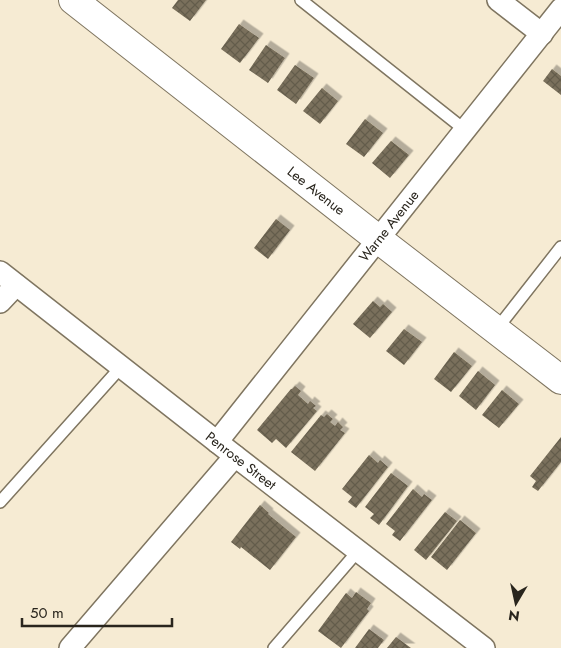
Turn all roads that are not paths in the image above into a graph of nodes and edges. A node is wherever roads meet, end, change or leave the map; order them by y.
1 (73, 0) edge
2 (301, 0) edge
3 (498, 0) edge
4 (561, 9) edge
5 (542, 34) junction
6 (465, 130) junction
7 (378, 239) junction
8 (561, 247) edge
9 (8, 278) edge
10 (0, 302) edge
11 (496, 330) junction
12 (121, 367) junction
13 (561, 380) edge
14 (217, 442) junction
15 (235, 456) junction
16 (0, 502) edge
17 (358, 551) junction
18 (70, 648) edge
19 (274, 648) edge
20 (484, 648) edge

1 - 7 street, Lee Avenue
2 - 6 lane
3 - 5 street
4 - 5 street, Warne Avenue
5 - 6 street, Warne Avenue
6 - 7 street, Warne Avenue
7 - 11 street, Lee Avenue
7 - 14 street, Warne Avenue
8 - 11 lane
9 - 10 street
9 - 12 street, Penrose Street
11 - 13 street, Lee Avenue
12 - 14 street, Penrose Street
12 - 16 lane
14 - 15 street, Penrose Street
15 - 17 street, Penrose Street
15 - 18 street
17 - 19 lane
17 - 20 street, Penrose Street

